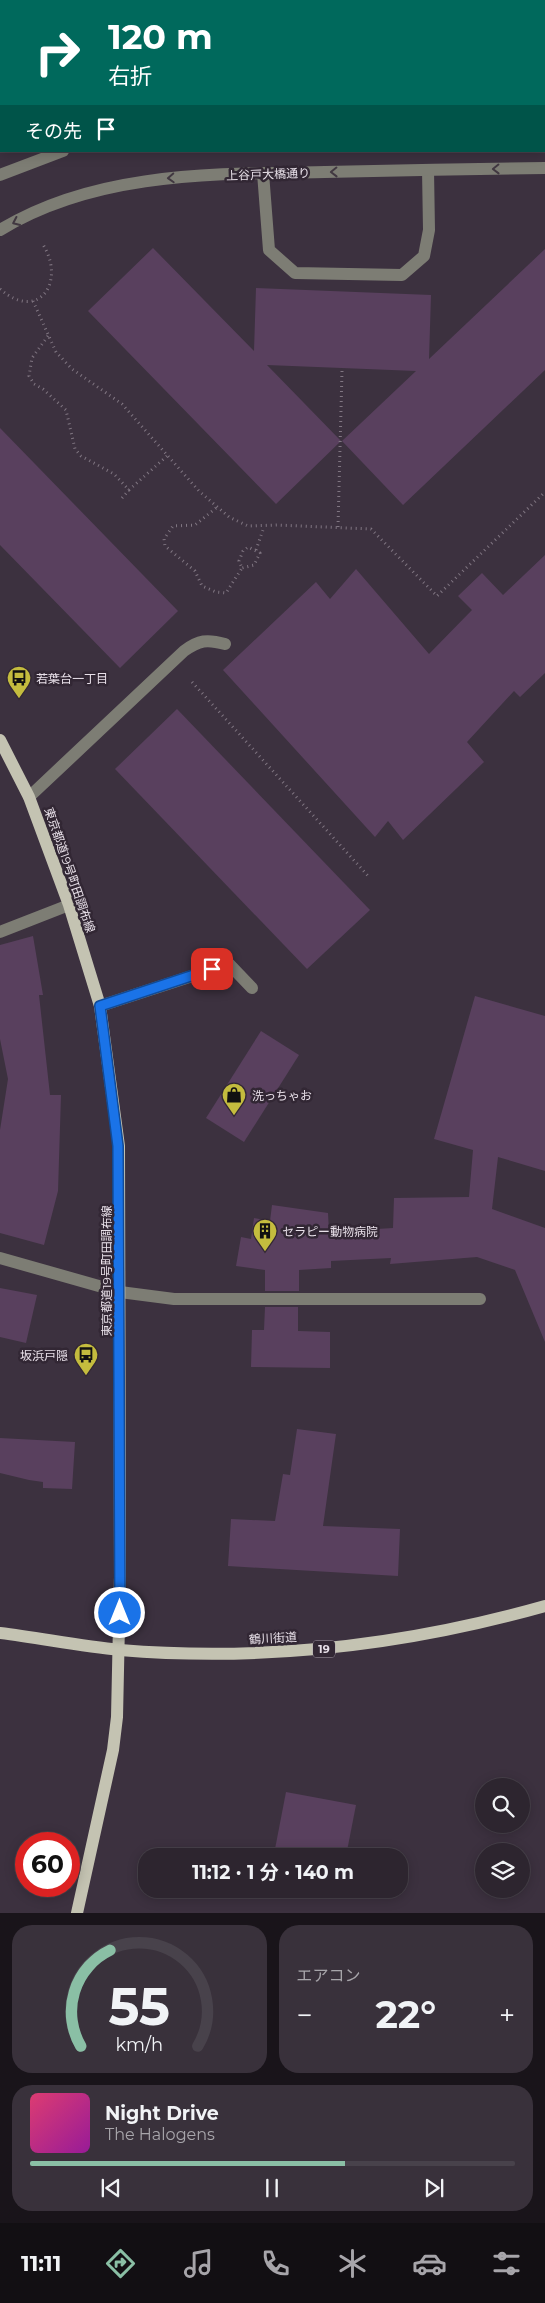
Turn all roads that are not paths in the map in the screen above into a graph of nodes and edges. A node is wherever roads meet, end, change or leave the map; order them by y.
1 (60, 152) edge
2 (545, 168) edge
3 (428, 170) junction
4 (263, 173) junction
5 (0, 175) edge
6 (0, 230) edge
7 (225, 644) dead end
8 (0, 740) edge
9 (29, 797) junction
10 (69, 905) junction
11 (0, 932) edge
12 (252, 988) dead end
13 (100, 1006) junction
14 (0, 1258) edge
15 (120, 1292) junction
16 (480, 1299) dead end
17 (545, 1606) edge
18 (0, 1633) edge
19 (120, 1650) junction
20 (78, 1911) edge

1 - 5 street
2 -> 3 street, 上谷戸大橋通り
3 -> 4 street, 上谷戸大橋通り
3 - 4 street
4 -> 6 street, 上谷戸大橋通り
7 - 9 street
8 - 9 main road, 東京都道19号町田調布線
9 - 10 main road, 東京都道19号町田調布線
10 - 11 street
10 - 13 main road, 東京都道19号町田調布線
12 - 13 street
13 - 15 main road, 東京都道19号町田調布線
14 - 15 street
15 - 16 street
15 - 19 main road, 東京都道19号町田調布線
17 - 19 main road, 鶴川街道 / 19
18 - 19 main road, 鶴川街道 / 19
19 - 20 main road, 東京都道19号町田調布線

